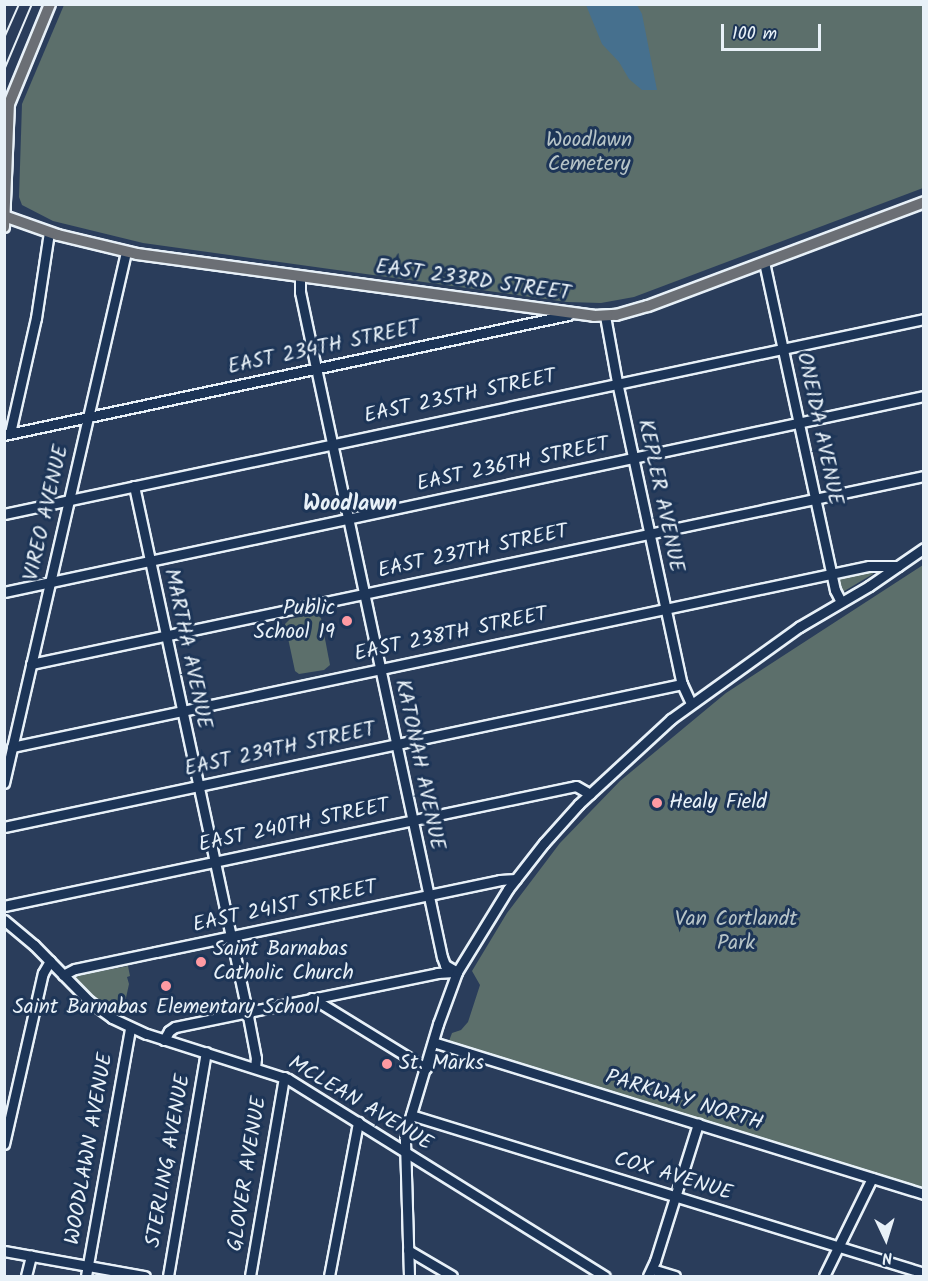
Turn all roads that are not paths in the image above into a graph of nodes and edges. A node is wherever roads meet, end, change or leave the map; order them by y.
1 (50, 4) edge
2 (924, 202) edge
3 (5, 216) edge
4 (4, 227) edge
5 (49, 232) junction
6 (126, 252) junction
7 (764, 262) junction
8 (300, 277) junction
9 (568, 315) junction
10 (605, 316) junction
11 (924, 319) edge
12 (783, 348) junction
13 (316, 368) junction
14 (617, 382) junction
15 (924, 396) edge
16 (88, 417) junction
17 (799, 422) junction
18 (7, 434) edge
19 (332, 443) junction
20 (633, 458) junction
21 (924, 476) edge
22 (134, 486) junction
23 (815, 499) junction
24 (68, 500) junction
25 (4, 514) edge
26 (348, 518) junction
27 (649, 533) junction
28 (924, 548) edge
29 (150, 561) junction
30 (898, 567) junction
31 (832, 574) junction
32 (50, 582) junction
33 (4, 592) edge
34 (364, 594) junction
35 (841, 602) junction
36 (666, 609) junction
37 (166, 636) junction
38 (31, 664) junction
39 (380, 669) junction
40 (682, 684) junction
41 (691, 703) junction
42 (182, 711) junction
43 (396, 744) junction
44 (12, 747) junction
45 (4, 783) edge
46 (198, 786) junction
47 (590, 794) junction
48 (412, 819) junction
49 (4, 827) edge
50 (214, 861) junction
51 (516, 879) junction
52 (429, 895) junction
53 (4, 906) edge
54 (4, 920) edge
55 (230, 936) junction
56 (50, 961) junction
57 (457, 972) junction
58 (63, 975) junction
59 (312, 998) junction
60 (247, 1011) junction
61 (130, 1028) junction
62 (164, 1040) junction
63 (433, 1042) junction
64 (206, 1052) junction
65 (255, 1067) junction
66 (426, 1068) junction
67 (284, 1077) junction
68 (411, 1114) junction
69 (358, 1122) junction
70 (698, 1124) junction
71 (4, 1144) edge
72 (406, 1152) junction
73 (872, 1178) junction
74 (924, 1194) edge
75 (675, 1197) junction
76 (838, 1248) junction
77 (408, 1250) junction
78 (4, 1251) edge
79 (31, 1256) junction
80 (87, 1272) edge
81 (650, 1273) edge
82 (924, 1273) edge
83 (26, 1276) edge
84 (145, 1276) edge
85 (168, 1276) edge
86 (250, 1276) edge
87 (329, 1276) edge
88 (409, 1276) edge
89 (452, 1276) edge
90 (605, 1276) edge
91 (675, 1276) edge
92 (824, 1276) edge

1 - 3 main road
2 - 7 main road, EAST 233RD STREET
3 - 4 main road
3 - 5 main road, EAST 233RD STREET
5 - 6 main road, EAST 233RD STREET
5 - 18 street
6 - 8 main road, EAST 233RD STREET
6 - 16 street, VIREO AVENUE
7 - 10 main road, EAST 233RD STREET
7 - 12 street, ONEIDA AVENUE
8 - 9 main road, EAST 233RD STREET
8 - 13 street, KATONAH AVENUE
9 - 10 main road, EAST 233RD STREET
9 - 13 street, EAST 234TH STREET
10 - 14 street, KEPLER AVENUE
11 - 12 street, EAST 235TH STREET
12 - 14 street, EAST 235TH STREET
12 - 17 street, ONEIDA AVENUE
13 - 16 street, EAST 234TH STREET
13 - 19 street, KATONAH AVENUE
14 - 19 street, EAST 235TH STREET
14 - 20 street, KEPLER AVENUE
15 - 17 street, EAST 236TH STREET
16 - 18 street, EAST 234TH STREET
16 - 24 street, VIREO AVENUE
17 - 20 street, EAST 236TH STREET
17 - 23 street, ONEIDA AVENUE
19 - 22 street, EAST 235TH STREET
19 - 26 street, KATONAH AVENUE
20 - 26 street, EAST 236TH STREET
20 - 27 street, KEPLER AVENUE
21 - 23 street, EAST 237TH STREET
22 - 24 street, EAST 235TH STREET
22 - 29 street, MARTHA AVENUE
23 - 27 street, EAST 237TH STREET
23 - 31 street, ONEIDA AVENUE
24 - 25 street, EAST 235TH STREET
24 - 32 street, VIREO AVENUE
26 - 29 street, EAST 236TH STREET
26 - 34 street, KATONAH AVENUE
27 - 34 street, EAST 237TH STREET
27 - 36 street, KEPLER AVENUE
28 - 30 street
29 - 32 street, EAST 236TH STREET
29 - 37 street, MARTHA AVENUE
30 - 31 street, EAST 238TH STREET
30 - 35 street
31 - 35 street, ONEIDA AVENUE
31 - 36 street, EAST 238TH STREET
32 - 33 street, EAST 236TH STREET
32 - 38 street, VIREO AVENUE
34 - 37 street, EAST 237TH STREET
34 - 39 street, KATONAH AVENUE
35 - 41 street
36 - 39 street, EAST 238TH STREET
36 - 40 street, KEPLER AVENUE
37 - 38 street, EAST 237TH STREET
37 - 42 street, MARTHA AVENUE
38 - 44 street, VIREO AVENUE
39 - 42 street, EAST 238TH STREET
39 - 43 street, KATONAH AVENUE
40 - 41 street
40 - 43 street, EAST 239TH STREET
41 - 47 street
42 - 44 street, EAST 238TH STREET
42 - 46 street, MARTHA AVENUE
43 - 46 street, EAST 239TH STREET
43 - 48 street, KATONAH AVENUE
44 - 45 street, VIREO AVENUE
46 - 49 street, EAST 239TH STREET
46 - 50 street, MARTHA AVENUE
47 - 48 street, EAST 240TH STREET
47 - 51 street
48 - 50 street, EAST 240TH STREET
48 - 52 street, KATONAH AVENUE
50 - 53 street, EAST 240TH STREET
50 - 55 street, MARTHA AVENUE
51 - 52 street, EAST 241ST STREET
51 - 57 street
52 - 55 street, EAST 241ST STREET
52 - 57 street, KATONAH AVENUE
54 - 56 street, MCLEAN AVENUE
55 - 58 street, EAST 241ST STREET
55 - 60 street, MARTHA AVENUE
56 - 58 street, MCLEAN AVENUE
56 - 71 street
57 - 59 street
57 - 63 street
58 - 61 street, MCLEAN AVENUE
59 - 60 street
59 - 66 street
60 - 62 street
60 - 65 street, MARTHA AVENUE
61 - 62 street, MCLEAN AVENUE
61 - 80 street, WOODLAWN AVENUE
62 - 64 street, MCLEAN AVENUE
63 - 66 street
63 - 70 street, PARKWAY NORTH
64 - 65 street, MCLEAN AVENUE
64 - 85 street, STERLING AVENUE
65 - 67 street, MCLEAN AVENUE
66 - 68 street
67 - 69 street, MCLEAN AVENUE
67 - 86 street, GLOVER AVENUE
68 - 72 street
68 - 75 street, COX AVENUE
69 - 72 street, MCLEAN AVENUE
69 - 87 street
70 - 73 street, PARKWAY NORTH
70 - 75 street
72 - 77 street
72 - 90 street, MCLEAN AVENUE
73 - 74 street, PARKWAY NORTH
73 - 76 street
75 - 76 street, COX AVENUE
75 - 81 street
76 - 82 street, COX AVENUE
76 - 92 street
77 - 88 street
77 - 89 street
78 - 79 street
79 - 80 street
79 - 83 street
80 - 84 street
81 - 91 street

